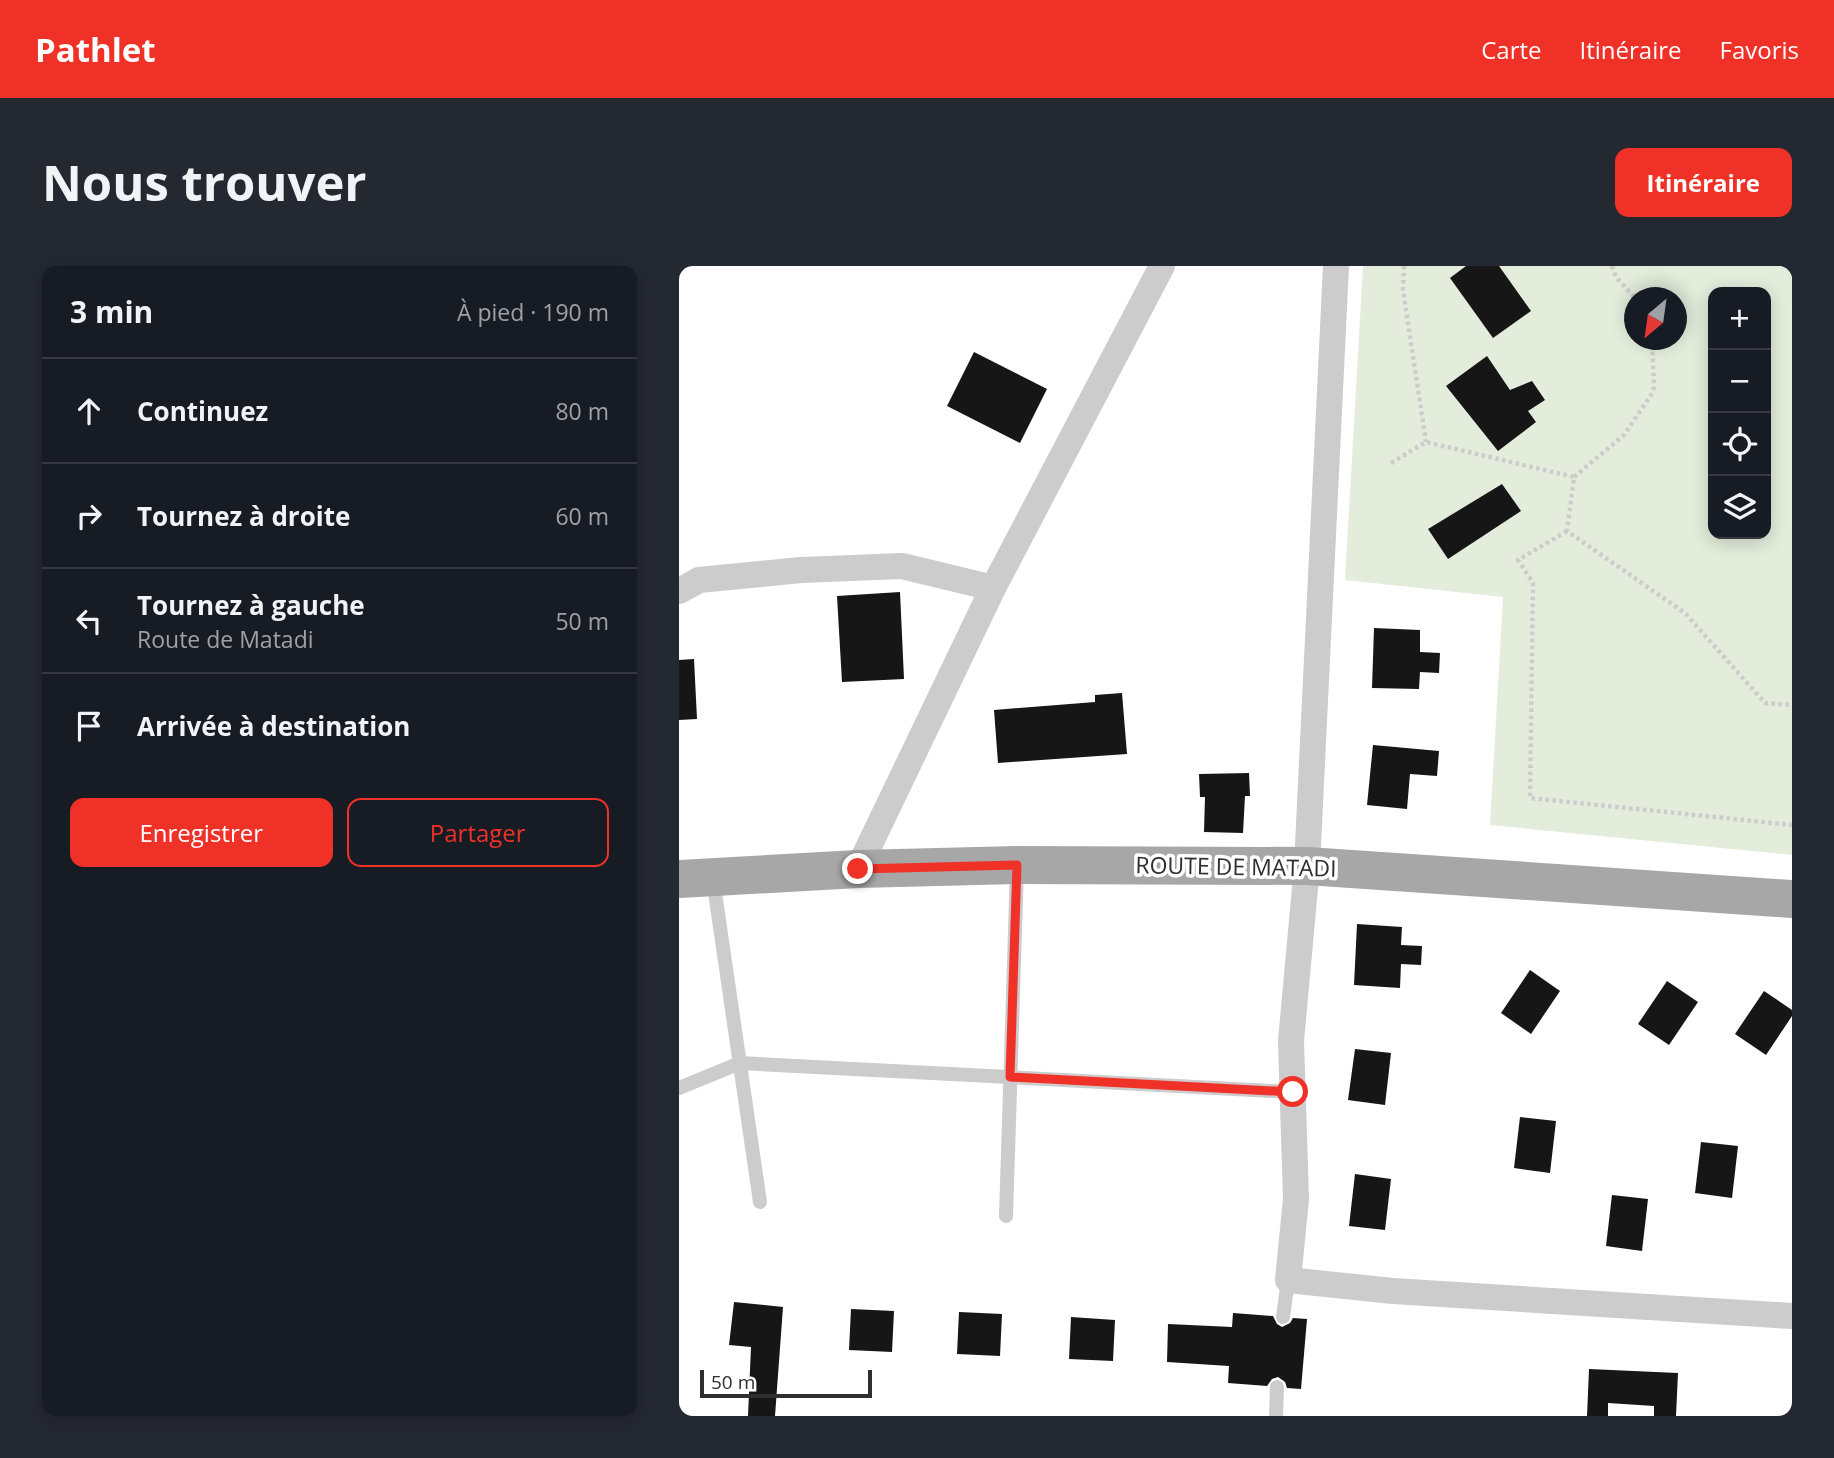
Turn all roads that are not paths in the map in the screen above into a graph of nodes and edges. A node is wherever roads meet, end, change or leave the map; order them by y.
1 (1162, 266) edge
2 (1336, 266) edge
3 (993, 588) junction
4 (679, 591) edge
5 (1017, 865) junction
6 (1307, 866) junction
7 (858, 869) junction
8 (696, 878) edge
9 (1792, 899) edge
10 (740, 1063) junction
11 (1010, 1077) junction
12 (679, 1088) edge
13 (1293, 1092) junction
14 (760, 1202) dead end
15 (1006, 1216) dead end
16 (1289, 1280) junction
17 (1792, 1316) edge
18 (1283, 1317) dead end
19 (1277, 1387) dead end
20 (1276, 1416) edge

1 - 3 street
2 - 6 street
3 - 4 street
3 - 7 street
5 - 6 main road, ROUTE DE MATADI
5 - 7 main road, ROUTE DE MATADI
5 - 11 lane
6 - 9 main road, ROUTE DE MATADI
6 - 13 street
7 - 8 main road, ROUTE DE MATADI
8 - 10 lane
10 - 11 lane
10 - 12 lane
10 - 14 lane
11 - 13 lane
11 - 15 lane
13 - 16 street
16 - 17 street
16 - 18 lane
19 - 20 lane

